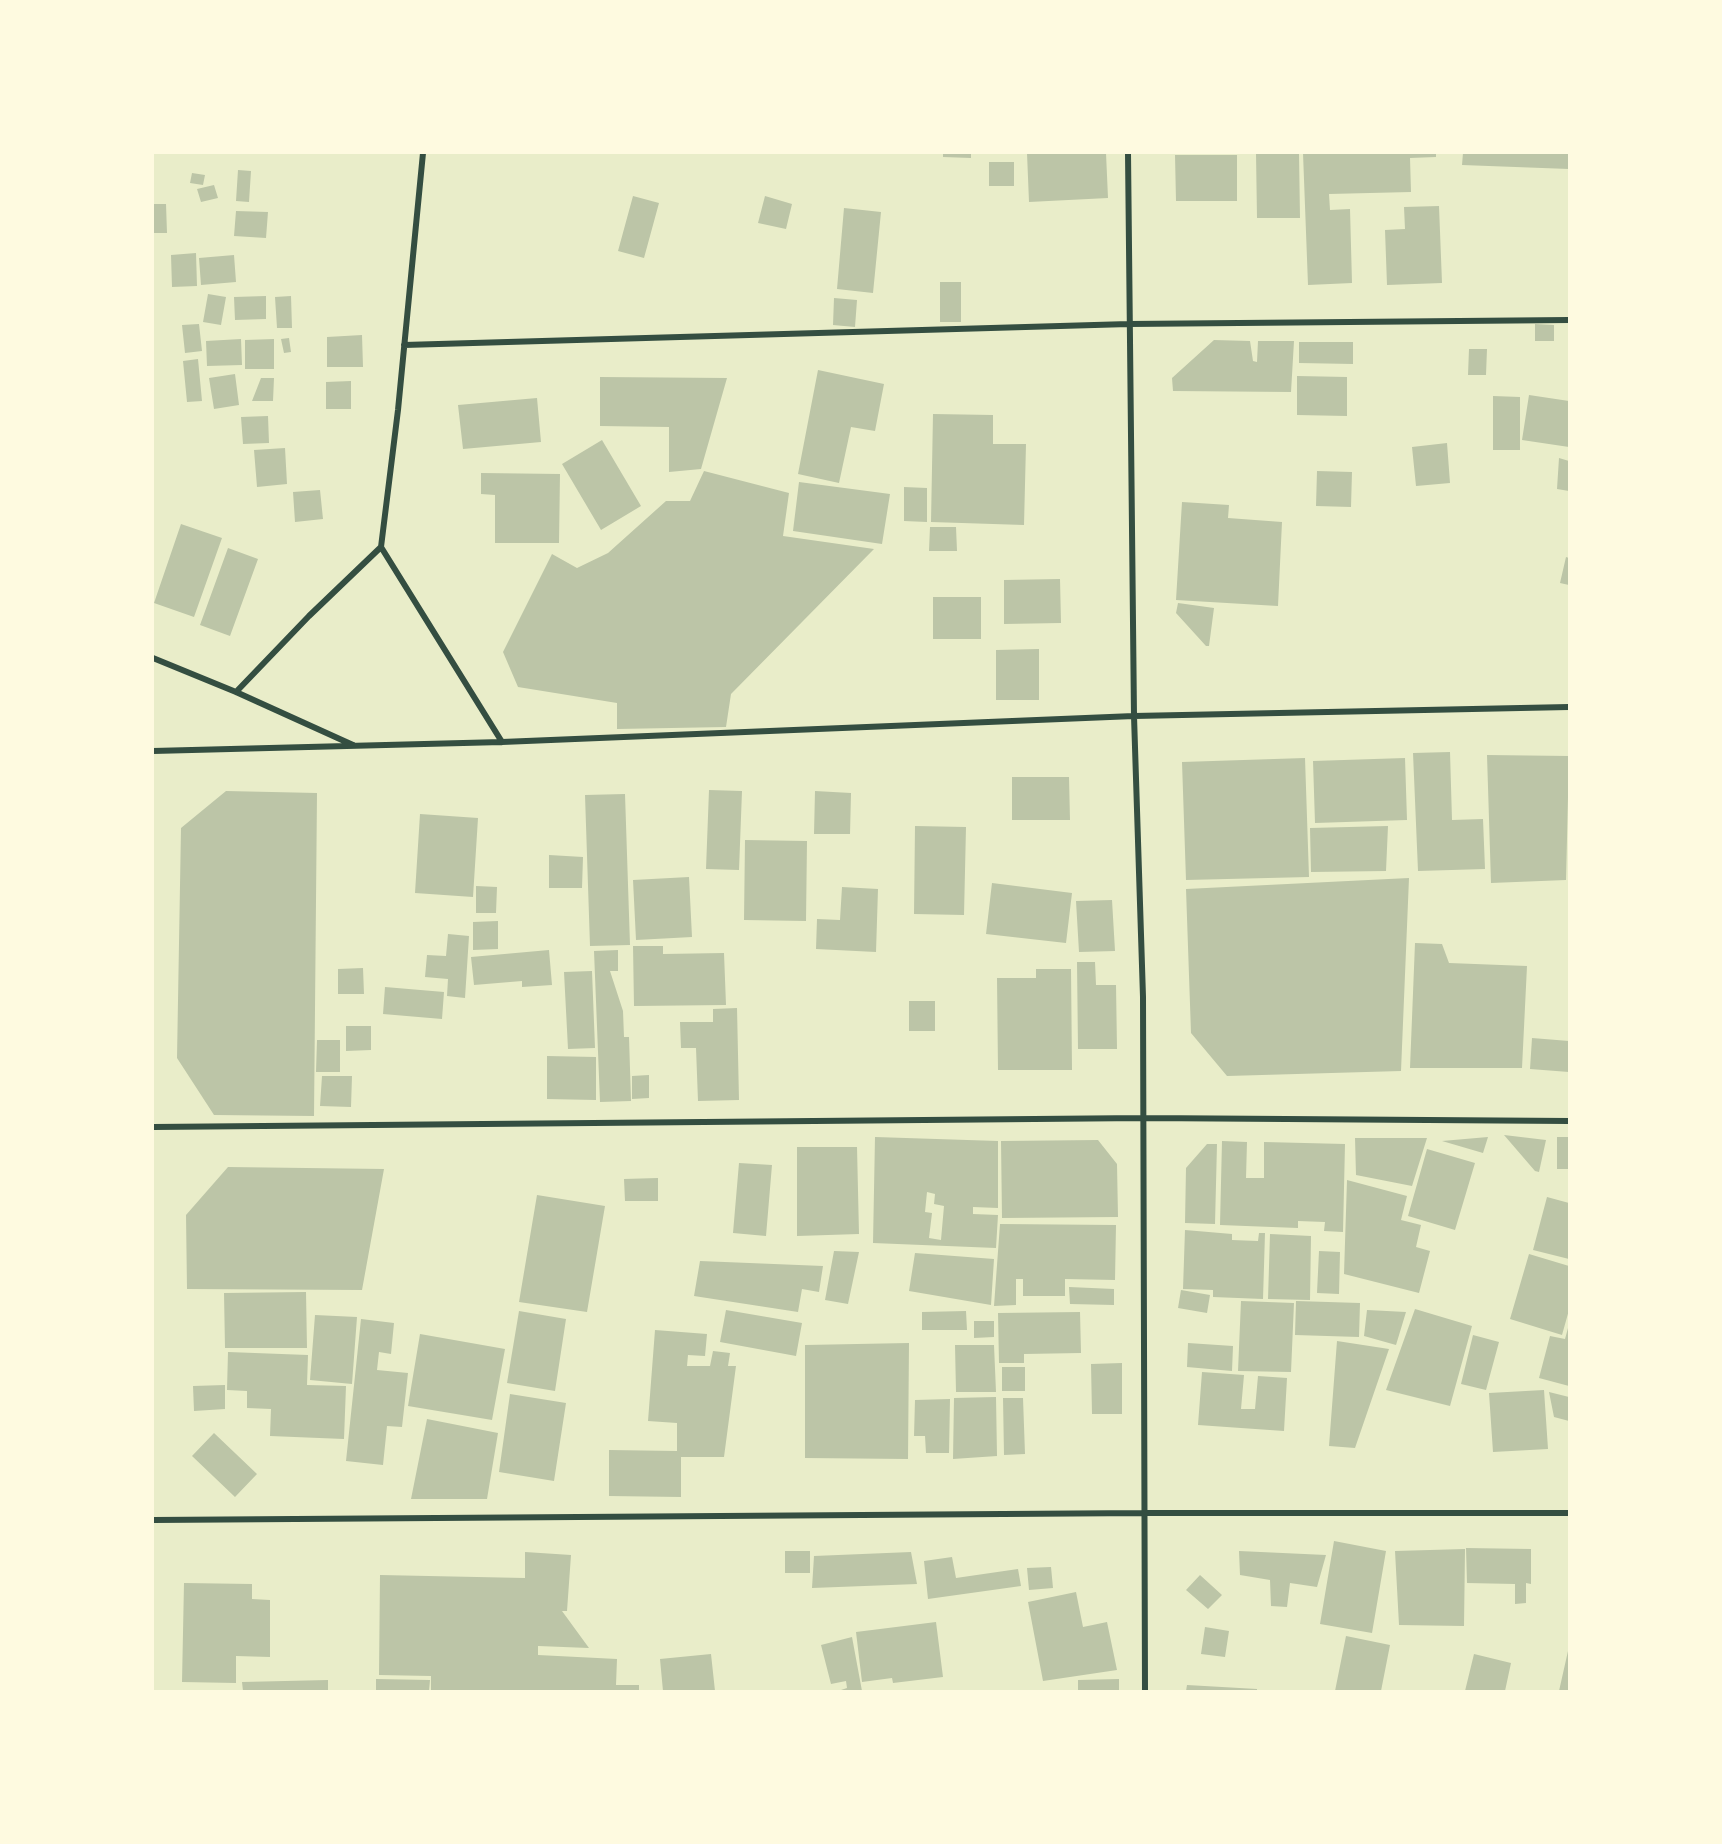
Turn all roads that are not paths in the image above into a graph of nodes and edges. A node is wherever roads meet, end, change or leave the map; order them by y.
1 (423, 153) edge
2 (1128, 153) edge
3 (1569, 320) edge
4 (1129, 324) junction
5 (404, 345) junction
6 (381, 547) junction
7 (153, 658) edge
8 (236, 692) junction
9 (1569, 707) edge
10 (1134, 716) junction
11 (502, 742) junction
12 (356, 747) junction
13 (153, 751) edge
14 (1144, 1118) junction
15 (1569, 1122) edge
16 (153, 1127) edge
17 (1145, 1513) junction
18 (1569, 1513) edge
19 (153, 1520) edge
20 (1145, 1691) edge

1 - 5 street
2 - 4 street
3 - 4 street
4 - 5 street
4 - 10 street
5 - 6 street
6 - 8 street
6 - 11 street
7 - 8 street
8 - 12 street
9 - 10 street
10 - 11 street
10 - 14 street
11 - 12 street
12 - 13 street
14 - 15 street
14 - 16 street
14 - 17 street
17 - 18 street
17 - 19 street
17 - 20 street

